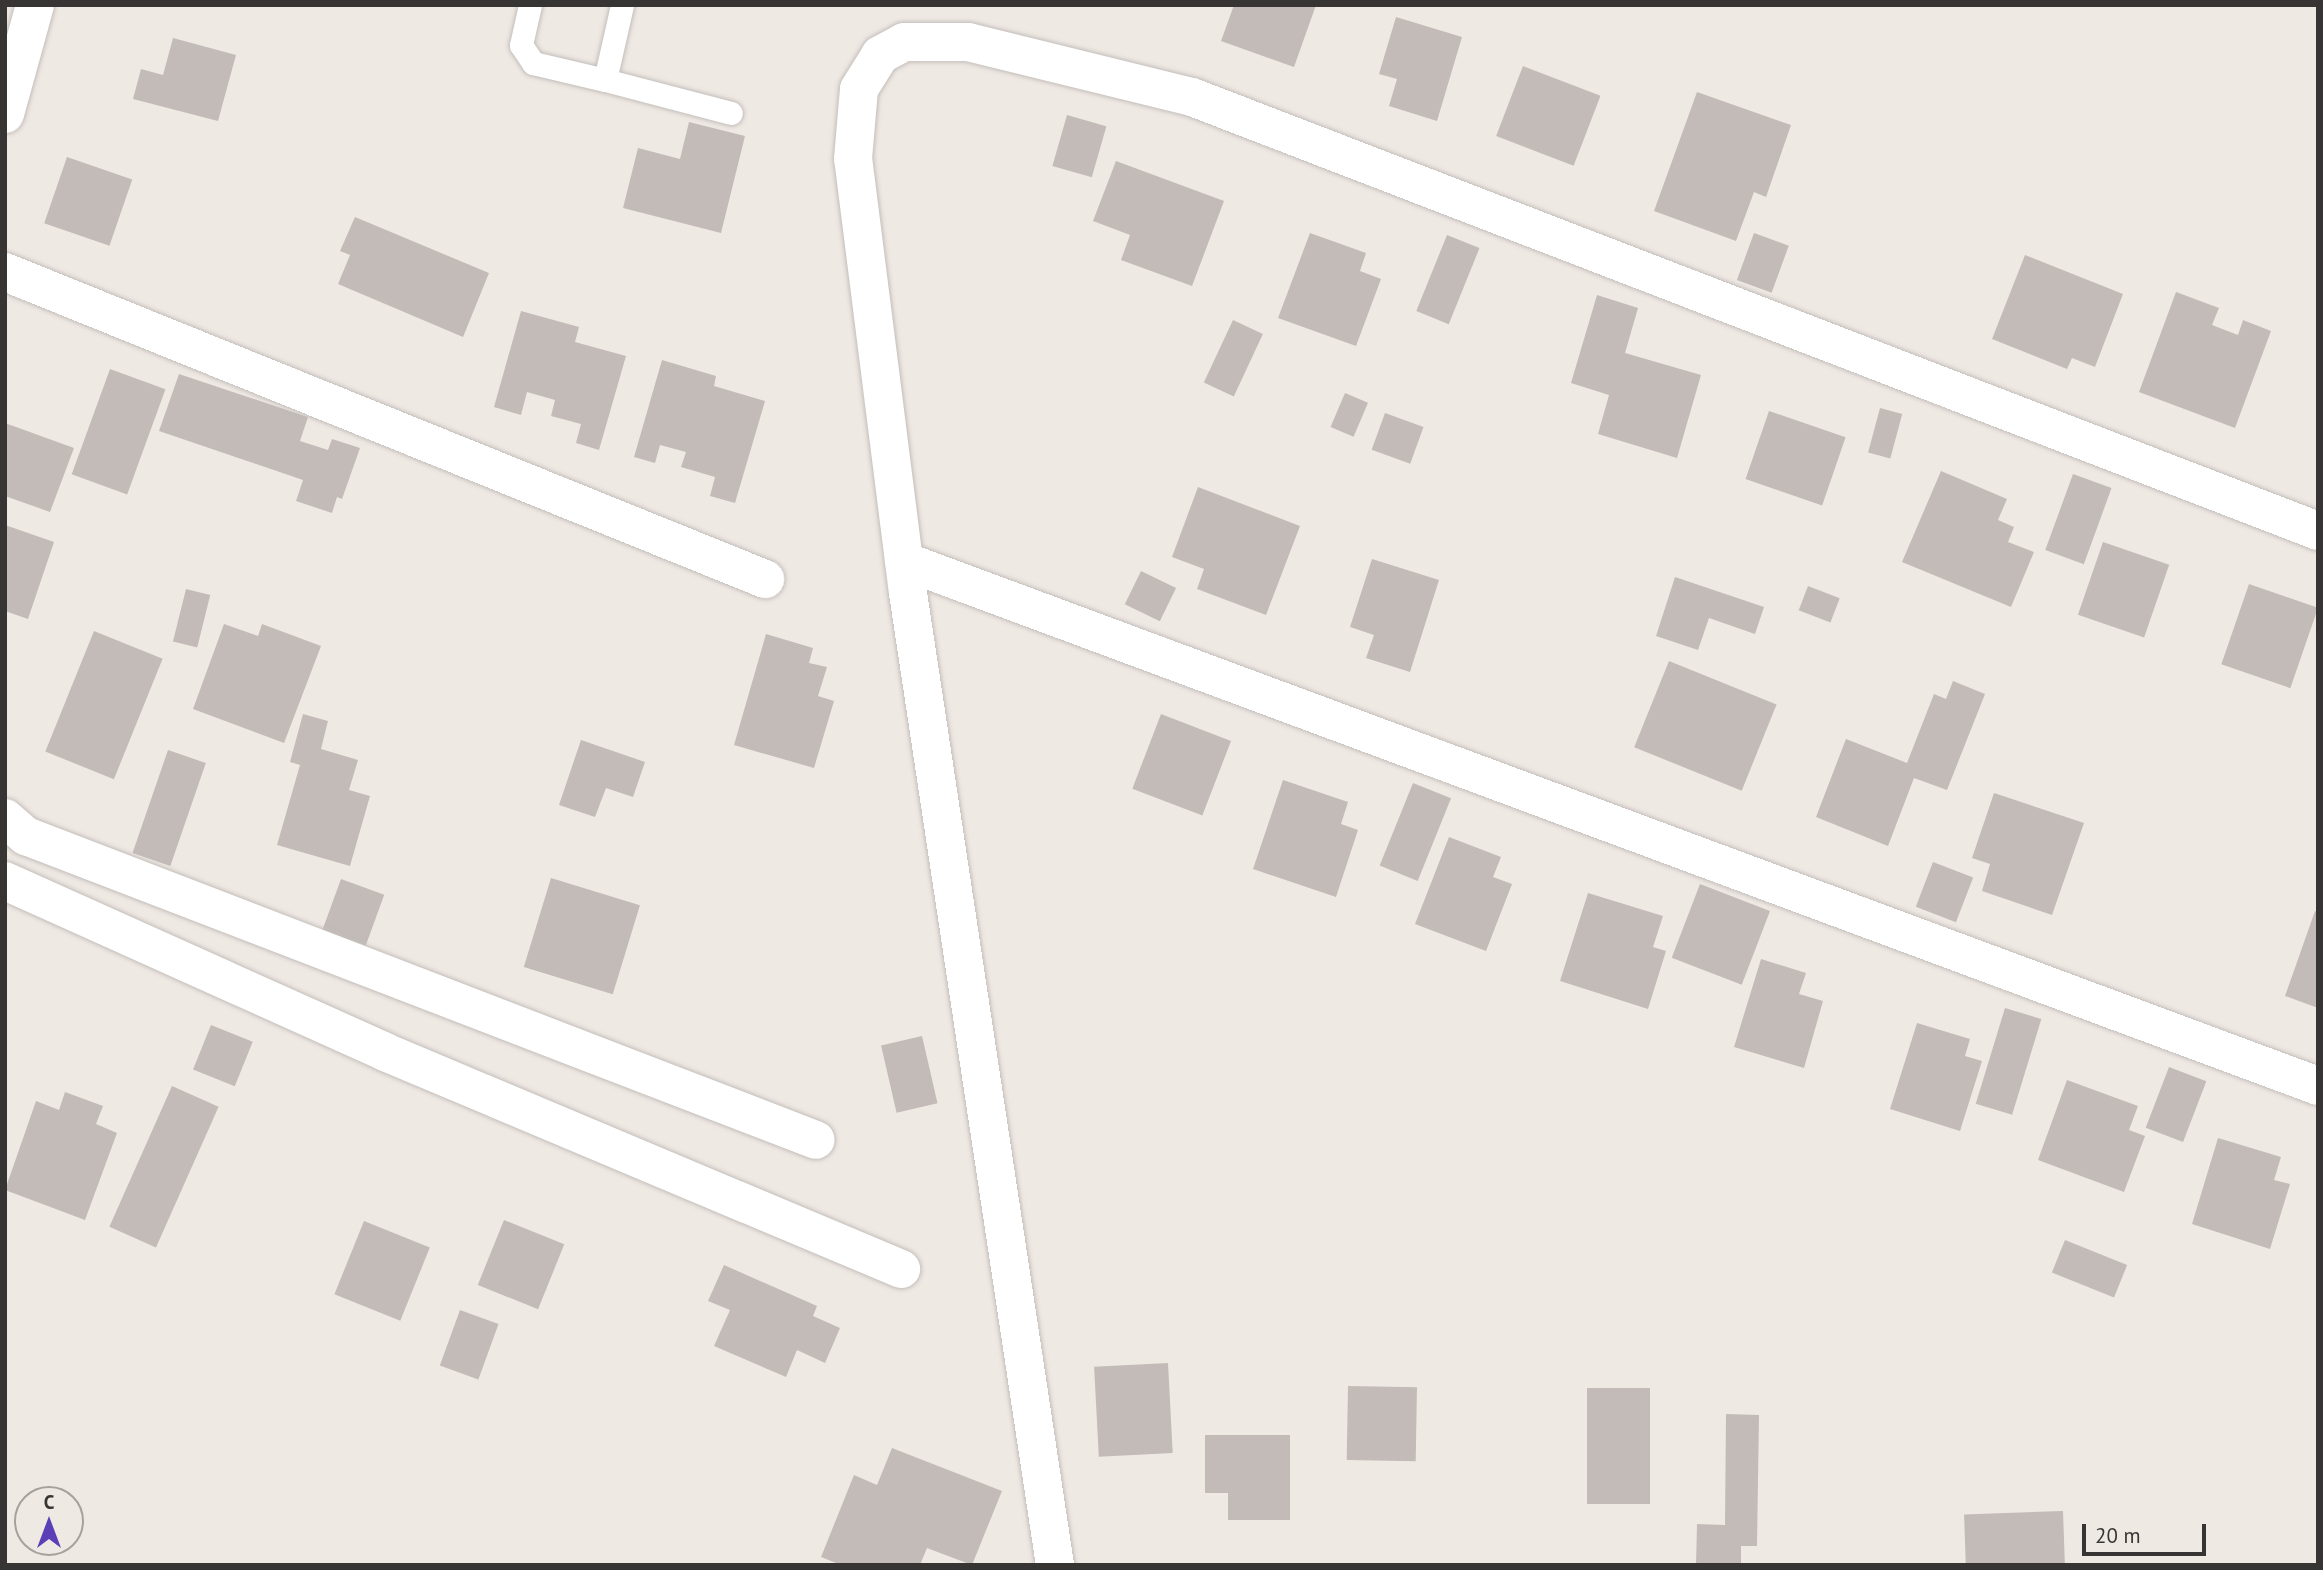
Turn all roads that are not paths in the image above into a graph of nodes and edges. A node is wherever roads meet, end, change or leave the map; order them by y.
1 (36, 5) edge
2 (530, 5) edge
3 (622, 5) edge
4 (605, 80) junction
5 (731, 113) dead end
6 (5, 114) edge
7 (5, 272) edge
8 (2318, 531) edge
9 (904, 561) junction
10 (765, 579) dead end
11 (5, 818) edge
12 (5, 881) edge
13 (2318, 1086) edge
14 (816, 1140) dead end
15 (901, 1269) dead end
16 (1055, 1565) edge

1 - 6 street
2 - 4 lane
3 - 4 lane
4 - 5 lane
7 - 10 street
8 - 9 street
9 - 13 street
9 - 16 street
11 - 14 street
12 - 15 street

